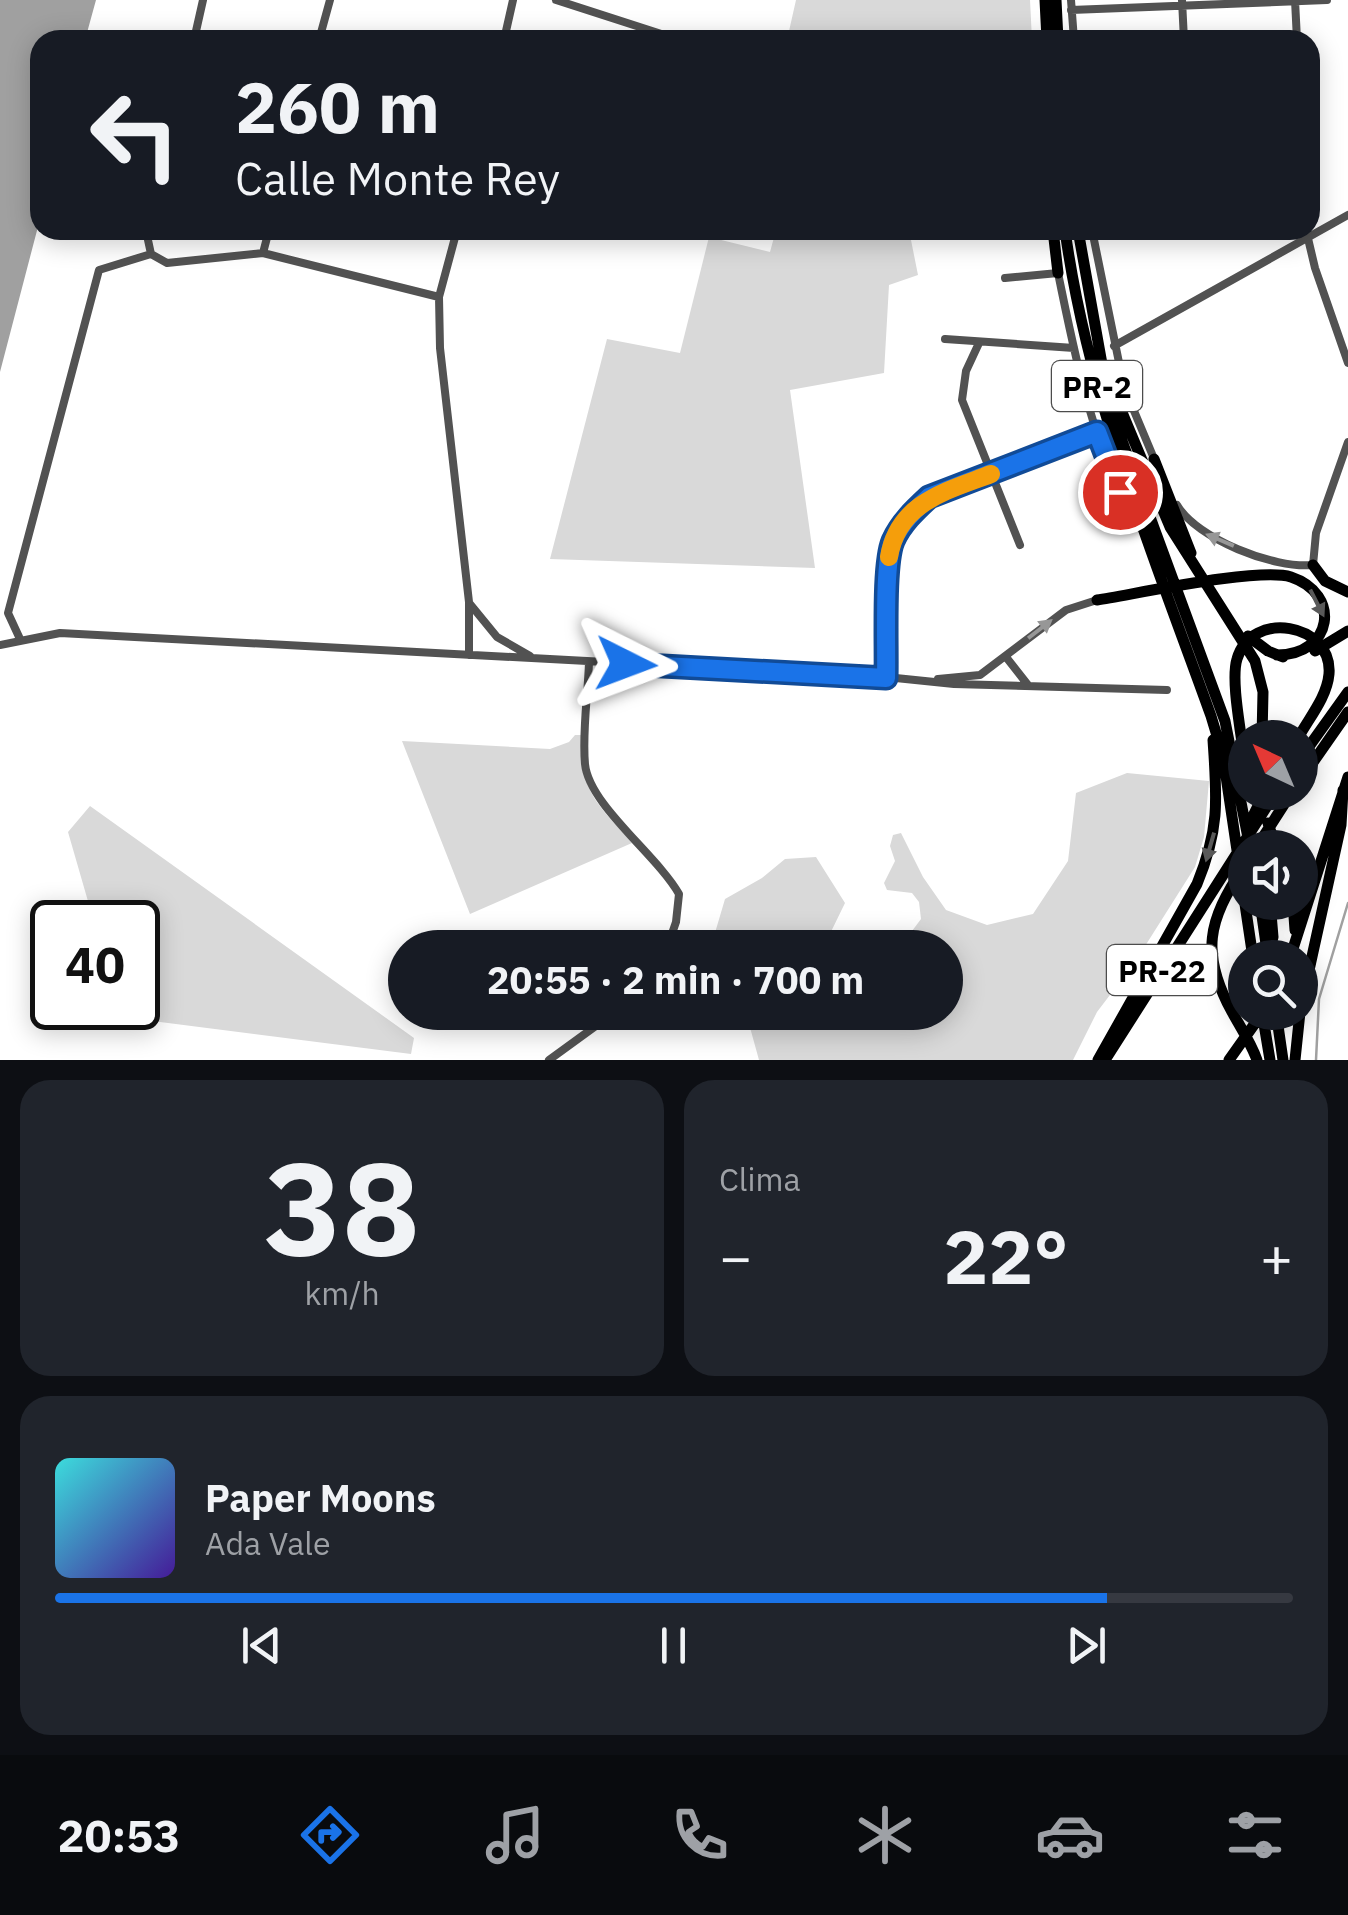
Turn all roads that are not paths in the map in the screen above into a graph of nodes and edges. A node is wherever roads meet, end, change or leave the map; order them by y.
1 (203, 0) edge
2 (330, 0) edge
3 (513, 0) edge
4 (556, 0) edge
5 (1045, 0) edge
6 (1056, 0) edge
7 (1327, 0) edge
8 (1295, 1) edge
9 (1182, 4) edge
10 (1071, 5) edge
11 (196, 30) edge
12 (322, 30) edge
13 (506, 30) edge
14 (649, 30) edge
15 (1046, 30) edge
16 (1058, 30) edge
17 (1073, 30) edge
18 (1183, 30) edge
19 (1296, 30) edge
20 (1348, 215) edge
21 (1320, 228) edge
22 (148, 240) edge
23 (266, 240) edge
24 (454, 240) edge
25 (1054, 240) edge
26 (1067, 240) edge
27 (1080, 240) edge
28 (1094, 240) edge
29 (1296, 240) edge
30 (1308, 240) edge
31 (263, 253) junction
32 (151, 254) junction
33 (1058, 272) junction
34 (1005, 278) dead end
35 (439, 297) junction
36 (945, 340) dead end
37 (979, 343) junction
38 (1114, 346) junction
39 (1074, 348) junction
40 (1348, 363) edge
41 (1107, 390) junction
42 (1097, 432) junction
43 (1348, 442) edge
44 (1154, 459) junction
45 (990, 474) junction
46 (1147, 537) junction
47 (1020, 545) dead end
48 (1313, 565) junction
49 (1196, 567) junction
50 (1348, 583) edge
51 (1348, 592) edge
52 (1096, 600) joint
53 (469, 602) junction
54 (1234, 622) junction
55 (1348, 631) edge
56 (20, 639) junction
57 (0, 645) edge
58 (469, 655) junction
59 (1277, 655) junction
60 (1006, 657) junction
61 (539, 660) junction
62 (589, 662) junction
63 (886, 678) junction
64 (924, 680) junction
65 (1028, 684) junction
66 (1168, 690) dead end
67 (1348, 692) edge
68 (1348, 712) edge
69 (1212, 716) junction
70 (1240, 720) edge
71 (1262, 720) edge
72 (1309, 720) edge
73 (1228, 734) edge
74 (1318, 734) edge
75 (1318, 755) edge
76 (1346, 784) edge
77 (1278, 810) edge
78 (1262, 830) edge
79 (1228, 868) edge
80 (1228, 890) edge
81 (673, 930) edge
82 (1250, 940) edge
83 (1296, 940) edge
84 (1316, 940) edge
85 (590, 1030) edge
86 (1251, 1030) edge
87 (1265, 1030) edge
88 (1279, 1030) edge
89 (1298, 1030) edge
90 (548, 1060) edge
91 (1101, 1060) edge
92 (1229, 1060) edge
93 (1258, 1060) edge
94 (1270, 1060) edge
95 (1283, 1060) edge
96 (1296, 1060) edge

1 - 11 street
2 - 12 street
3 - 13 street
4 - 14 street
5 - 15 highway
6 - 16 highway
7 - 8 street
8 - 9 street
8 - 19 street
9 - 10 street
9 - 18 street
10 - 17 street
20 - 21 street
22 - 32 street
23 - 31 street
24 - 35 street
25 - 33 highway
26 - 46 highway, PR-2
27 - 41 highway, PR-2
28 - 38 street
29 - 38 street
30 - 40 street
31 - 32 street
31 - 35 street
32 - 56 street
33 - 34 street
33 - 39 street
35 - 53 street
36 - 37 street
37 - 39 street
37 - 45 street
38 - 44 street
39 - 42 street
41 - 49 highway
41 - 73 highway, PR-2
42 - 45 street
42 - 46 street
43 - 48 street
48 -> 44 street
44 - 49 highway
45 - 47 street
45 - 63 street
46 - 69 highway, PR-2
48 - 50 highway
48 - 51 highway
49 - 54 highway
52 -> 59 highway
60 -> 52 street
53 - 58 street
53 - 61 street
54 - 59 highway
54 - 71 highway
55 - 59 highway
56 - 57 street
56 - 58 street
58 - 61 street
60 - 64 street
60 - 65 street
61 - 62 street
62 - 63 street
62 - 81 street
63 - 64 street
64 - 65 street
65 - 66 street
67 - 74 highway
68 - 75 highway
69 - 82 highway, PR-2
69 -> 91 highway
70 - 72 highway
76 - 83 highway
76 - 84 highway
77 - 78 highway
79 - 91 highway, PR-22
80 - 93 highway
85 - 90 street
86 - 92 highway, PR-22
87 - 94 highway
88 - 95 highway
89 - 96 highway

